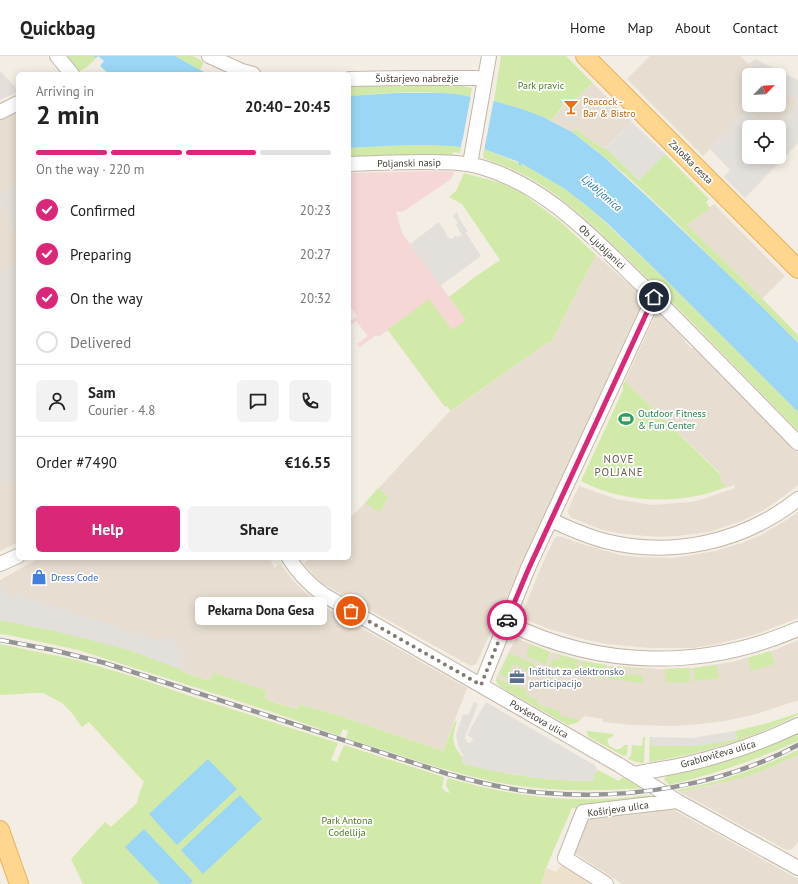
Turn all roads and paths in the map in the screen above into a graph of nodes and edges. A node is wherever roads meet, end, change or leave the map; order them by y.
1 (57, 56) edge
2 (209, 56) edge
3 (490, 56) edge
4 (585, 56) edge
5 (70, 72) edge
6 (246, 72) edge
7 (351, 78) edge
8 (484, 85) junction
9 (16, 104) edge
10 (0, 112) edge
11 (351, 164) edge
12 (470, 164) junction
13 (798, 268) edge
14 (654, 297) junction
15 (798, 443) edge
16 (798, 499) edge
17 (551, 520) junction
18 (16, 557) edge
19 (290, 560) edge
20 (0, 564) edge
21 (506, 622) junction
22 (798, 629) edge
23 (481, 685) junction
24 (798, 725) edge
25 (635, 774) junction
26 (677, 801) junction
27 (0, 830) edge
28 (796, 863) edge
29 (19, 884) edge
30 (606, 884) edge

1 - 5 street
2 - 6 street
3 - 8 street
4 - 13 main road, Zaloška cesta
7 - 8 street, Šuštarjevo nabrežje
8 - 12 street
9 - 10 street
11 - 12 street, Poljanski nasip
12 - 14 street, Ob Ljubljanici
14 - 15 street, Ob Ljubljanici
14 - 17 street
16 - 17 street
17 - 21 street
18 - 20 street
19 - 23 street, Povšetova ulica
21 - 22 street
21 - 23 street
23 - 25 street, Povšetova ulica
24 - 25 street, Grablovičeva ulica
25 - 26 street, Povšetova ulica
26 - 28 street, Povšetova ulica
26 - 30 street, Koširjeva ulica
27 - 29 main road

